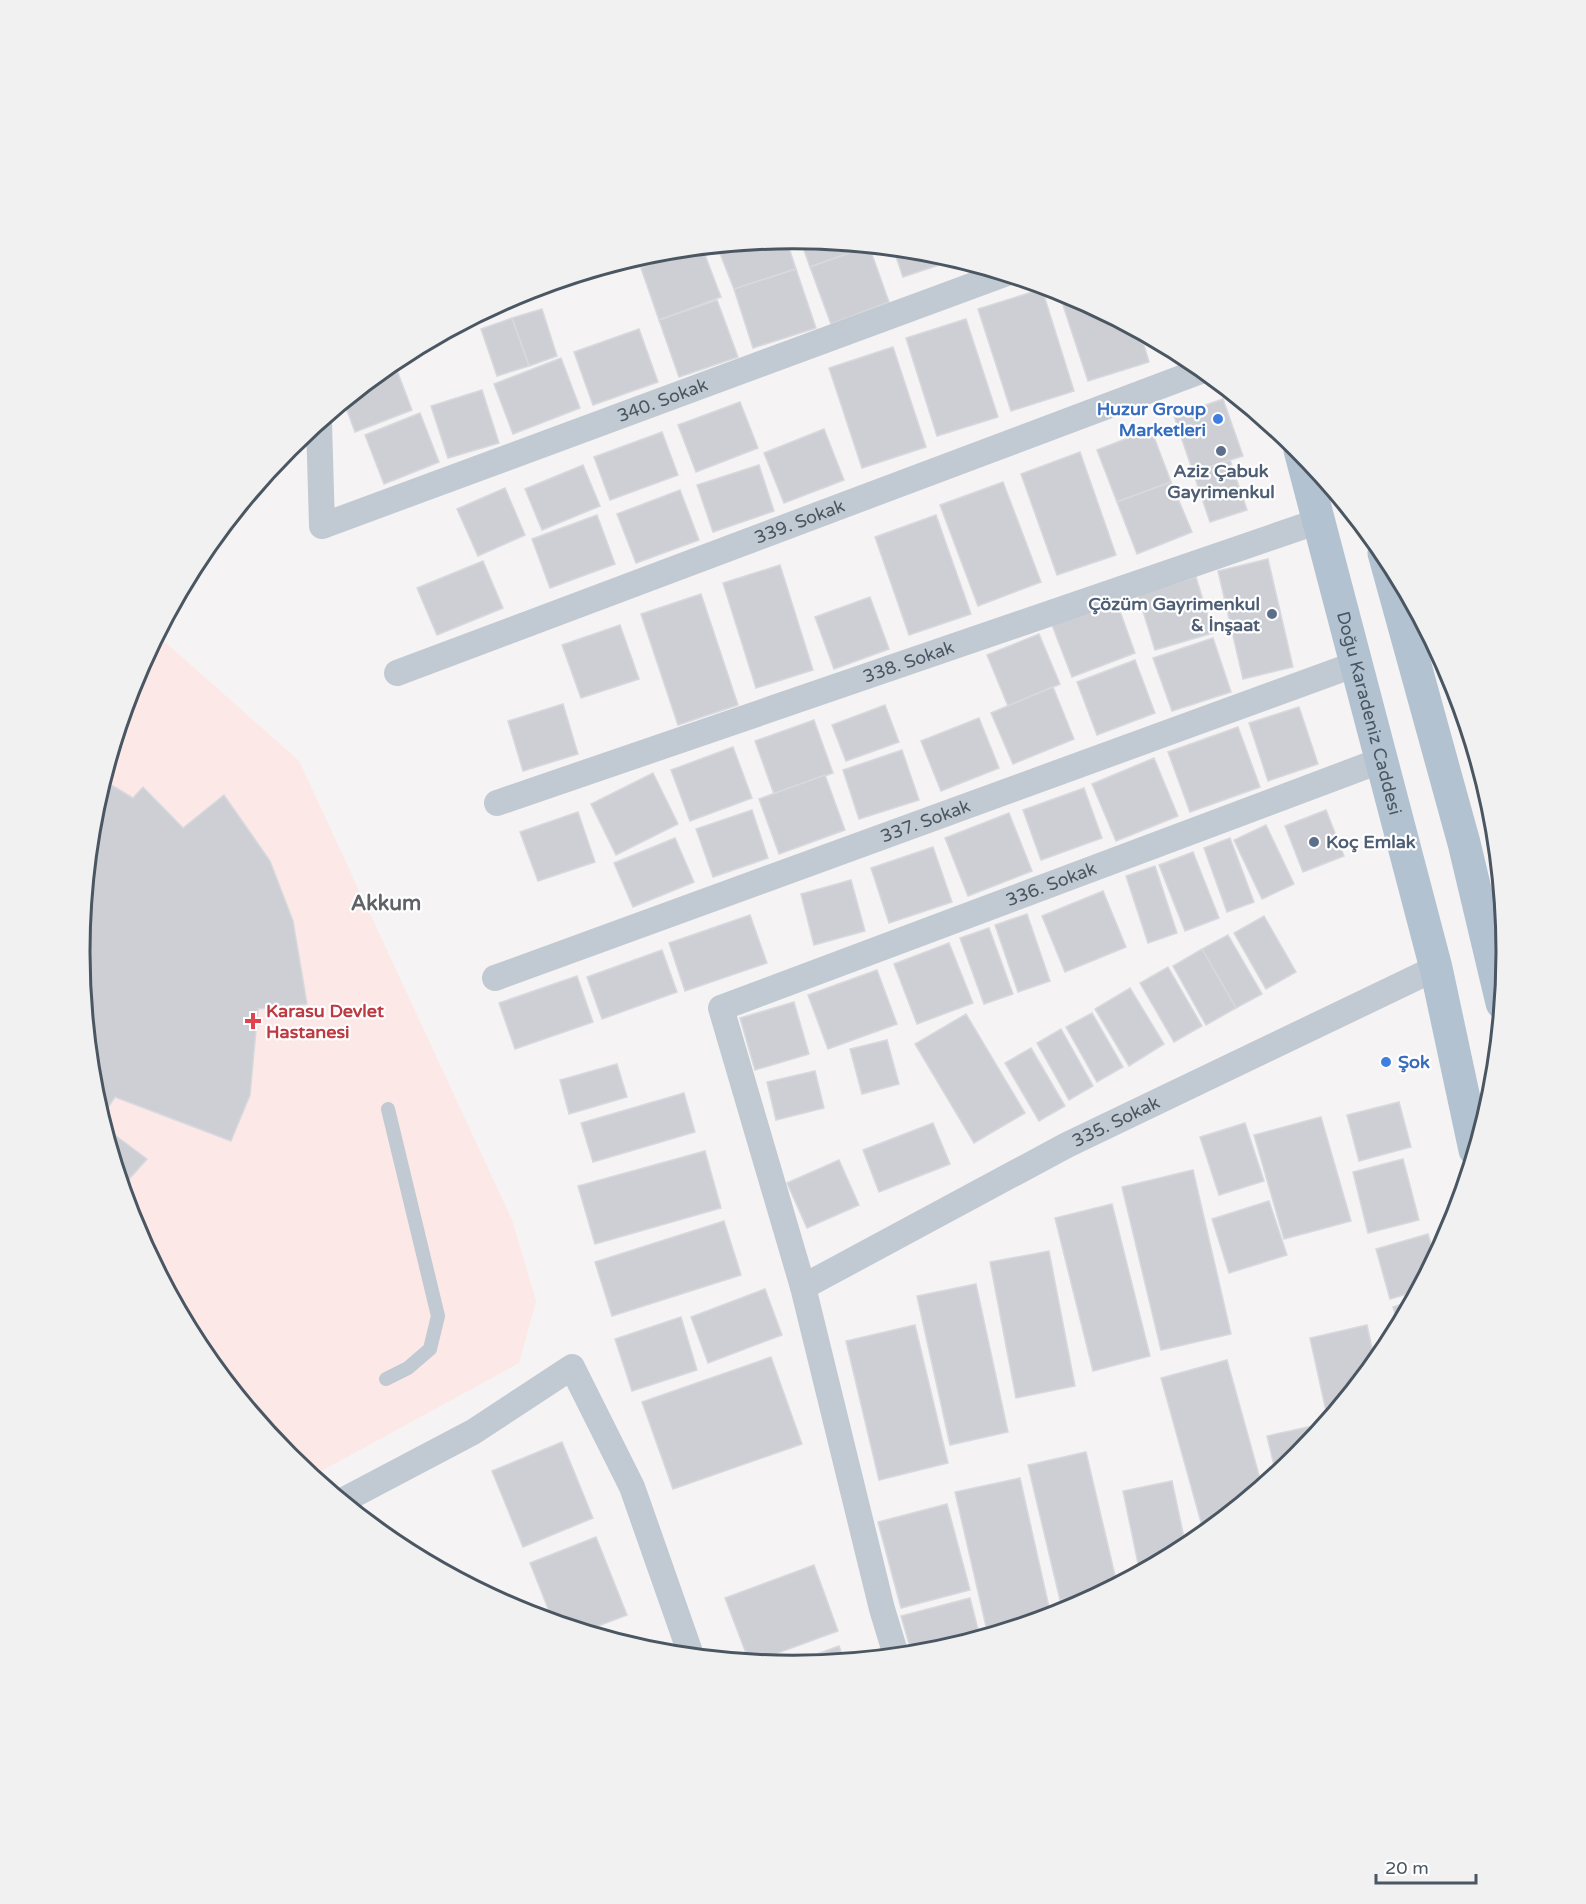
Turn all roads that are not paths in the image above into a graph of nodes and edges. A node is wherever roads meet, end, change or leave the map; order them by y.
1 (993, 278) edge
2 (1193, 374) edge
3 (319, 432) edge
4 (1306, 471) edge
5 (1319, 521) junction
6 (1392, 584) edge
7 (1356, 664) junction
8 (396, 672) dead end
9 (1382, 760) junction
10 (497, 803) dead end
11 (1436, 968) junction
12 (1495, 974) edge
13 (495, 978) dead end
14 (388, 1109) dead end
15 (1472, 1135) edge
16 (802, 1287) junction
17 (386, 1379) dead end
18 (349, 1497) edge
19 (689, 1647) edge
20 (894, 1647) edge

1 - 3 street, 340. Sokak
2 - 8 street, 339. Sokak
4 - 5 main road, Doğu Karadeniz Caddesi
5 - 7 main road, Doğu Karadeniz Caddesi
5 - 10 street, 338. Sokak
6 - 12 main road
7 - 9 main road, Doğu Karadeniz Caddesi
7 - 13 street, 337. Sokak
9 - 11 main road, Doğu Karadeniz Caddesi
9 - 16 street, 336. Sokak
11 - 15 main road, Doğu Karadeniz Caddesi
11 - 16 street, 335. Sokak
14 - 17 lane
16 - 20 street
18 - 19 street

